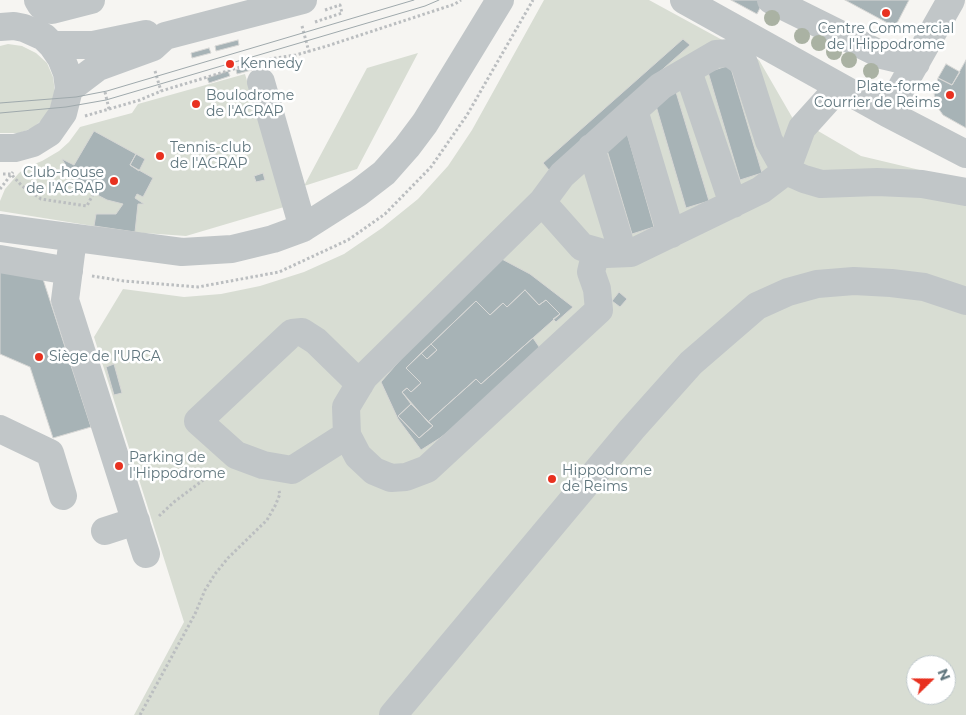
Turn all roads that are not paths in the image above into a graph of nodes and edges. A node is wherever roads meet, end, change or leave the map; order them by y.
1 (38, 0) edge
2 (91, 0) edge
3 (500, 0) edge
4 (686, 0) edge
5 (772, 0) edge
6 (951, 0) edge
7 (314, 2) edge
8 (268, 4) edge
9 (4, 22) edge
10 (165, 36) junction
11 (52, 45) junction
12 (916, 63) junction
13 (688, 70) junction
14 (262, 82) dead end
15 (838, 86) junction
16 (69, 89) junction
17 (634, 110) junction
18 (888, 114) junction
19 (591, 148) junction
20 (5, 153) edge
21 (966, 154) edge
22 (786, 171) junction
23 (966, 192) edge
24 (542, 202) junction
25 (733, 204) junction
26 (0, 228) edge
27 (303, 228) junction
28 (671, 234) junction
29 (73, 238) junction
30 (596, 251) junction
31 (623, 253) junction
32 (0, 259) edge
33 (69, 271) junction
34 (966, 301) edge
35 (360, 384) junction
36 (0, 429) edge
37 (347, 434) junction
38 (64, 496) dead end
39 (136, 521) junction
40 (104, 531) dead end
41 (146, 554) dead end
42 (394, 715) edge

1 - 2 street
3 - 27 street
4 - 15 street
5 - 12 street
6 - 12 street
7 - 8 street
8 - 10 street
9 - 11 street
10 - 11 street
10 - 16 street
11 - 16 street
12 - 18 street
13 - 17 street
13 - 22 street
13 - 25 street
14 - 27 street
15 - 18 street
15 - 22 street
16 - 20 street
17 - 19 street
17 - 28 street
18 - 21 street
19 - 24 street
19 - 31 street
22 - 23 street
22 - 25 street
24 - 30 street
24 - 35 street
25 - 28 street
26 - 29 street
27 - 29 street
28 - 31 street
29 - 33 street
30 - 31 street
30 - 37 street
32 - 33 street
33 - 39 street
34 - 42 street
35 - 37 street
35 - 37 street
36 - 38 street
39 - 40 street
39 - 41 street

